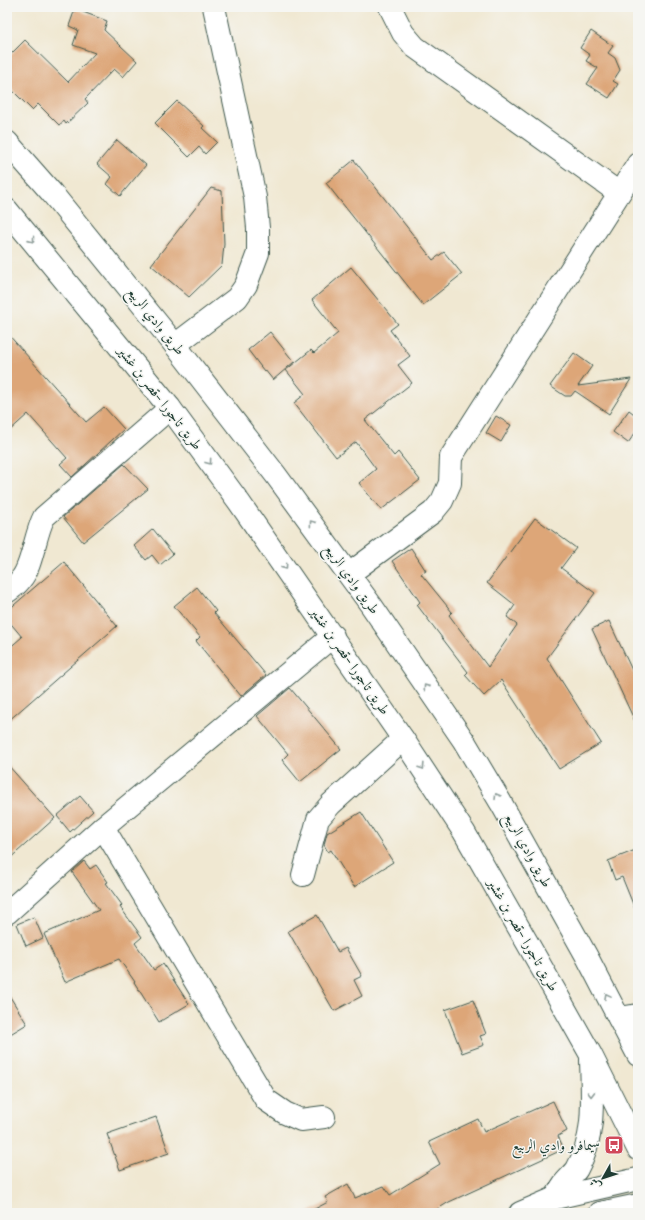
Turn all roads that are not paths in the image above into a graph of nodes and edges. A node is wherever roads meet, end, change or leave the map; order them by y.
1 (214, 7) edge
2 (390, 7) edge
3 (7, 142) edge
4 (638, 164) edge
5 (618, 193) junction
6 (7, 210) edge
7 (175, 345) junction
8 (170, 408) junction
9 (349, 574) junction
10 (7, 592) edge
11 (333, 636) junction
12 (404, 739) junction
13 (103, 827) junction
14 (303, 875) dead end
15 (7, 912) edge
16 (629, 1017) edge
17 (591, 1055) junction
18 (638, 1055) edge
19 (324, 1117) dead end
20 (638, 1149) edge
21 (638, 1179) edge
22 (555, 1198) junction
23 (638, 1205) edge
24 (520, 1213) edge
25 (600, 1213) edge

1 - 7 main road
2 - 5 main road
3 - 7 main road, طريق وادي الربيع
4 - 5 main road
5 - 9 main road
6 -> 8 main road, طريق تاجورا -قصر بن غشير
9 -> 7 main road, طريق وادي الربيع
8 - 10 main road
8 -> 11 main road, طريق تاجورا -قصر بن غشير
16 -> 9 main road, طريق وادي الربيع
11 - 12 main road, طريق تاجورا -قصر بن غشير
11 - 13 main road
12 - 14 main road
12 -> 17 main road, طريق تاجورا -قصر بن غشير
13 - 15 main road
13 - 19 main road
16 - 18 main road, طريق وادي الربيع
17 - 20 main road, طريق تاجورا -قصر بن غشير
17 -> 22 main road
21 - 22 main road
22 - 24 main road
23 - 25 main road

